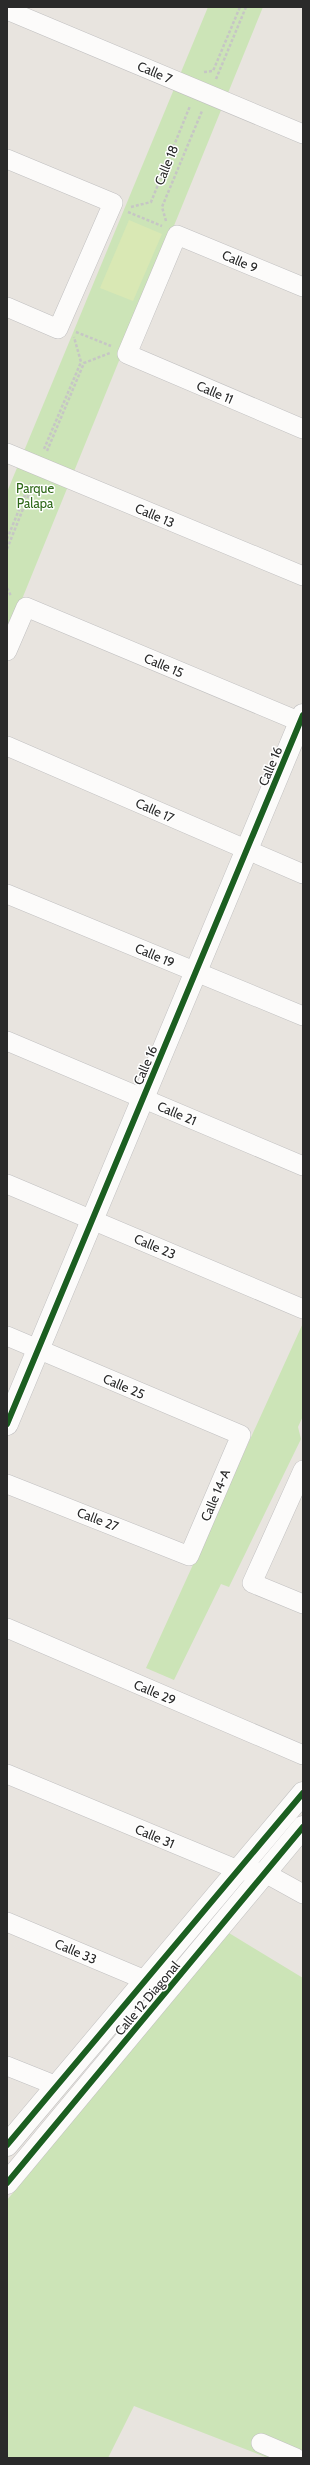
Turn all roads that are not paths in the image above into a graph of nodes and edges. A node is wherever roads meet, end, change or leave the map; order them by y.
1 (7, 10) edge
2 (303, 134) edge
3 (7, 159) edge
4 (303, 287) edge
5 (7, 307) edge
6 (117, 351) joint
7 (303, 429) edge
8 (7, 453) edge
9 (303, 576) edge
10 (7, 651) edge
11 (302, 720) edge
12 (7, 746) edge
13 (247, 850) junction
14 (303, 874) edge
15 (7, 894) edge
16 (196, 972) junction
17 (303, 1016) edge
18 (7, 1041) edge
19 (143, 1099) junction
20 (303, 1166) edge
21 (7, 1184) edge
22 (93, 1219) junction
23 (303, 1309) edge
24 (7, 1336) edge
25 (38, 1349) junction
26 (7, 1424) edge
27 (241, 1435) joint
28 (303, 1470) edge
29 (7, 1484) edge
30 (189, 1556) joint
31 (303, 1604) edge
32 (7, 1628) edge
33 (303, 1755) edge
34 (7, 1774) edge
35 (303, 1792) edge
36 (303, 1827) edge
37 (238, 1870) junction
38 (265, 1873) junction
39 (303, 1894) edge
40 (7, 1922) edge
41 (145, 1980) junction
42 (7, 2066) edge
43 (57, 2086) junction
44 (7, 2145) edge
45 (7, 2183) edge
46 (261, 2443) dead end
47 (296, 2458) edge

1 - 2 street, Calle 7
3 - 5 street
4 - 6 street, Calle 9
6 - 7 street, Calle 11
8 - 9 street, Calle 13
10 - 11 street, Calle 15
11 - 13 street, Calle 16
12 - 13 street, Calle 17
13 - 14 street, Calle 17
13 - 16 street, Calle 16
15 - 16 street, Calle 19
16 - 17 street, Calle 19
16 - 19 street, Calle 16
18 - 19 street, Calle 21
19 - 20 street, Calle 21
19 - 22 street, Calle 16
21 - 22 street, Calle 23
22 - 23 street, Calle 23
22 - 25 street, Calle 16
24 - 25 street, Calle 25
25 - 26 street, Calle 16
25 - 27 street, Calle 25
27 - 30 street, Calle 14-A
28 - 31 street
29 - 30 street, Calle 27
32 - 33 street, Calle 29
34 - 37 street, Calle 31
35 - 37 street, Calle 12 Diagonal
36 - 38 street, Calle 12 Diagonal
37 - 38 street, Calle 31
37 - 41 street, Calle 12 Diagonal
38 - 39 street, Calle 31
38 - 45 street, Calle 12 Diagonal
40 - 41 street, Calle 33
41 - 43 street, Calle 12 Diagonal
42 - 43 street
43 - 44 street, Calle 12 Diagonal
46 - 47 street

